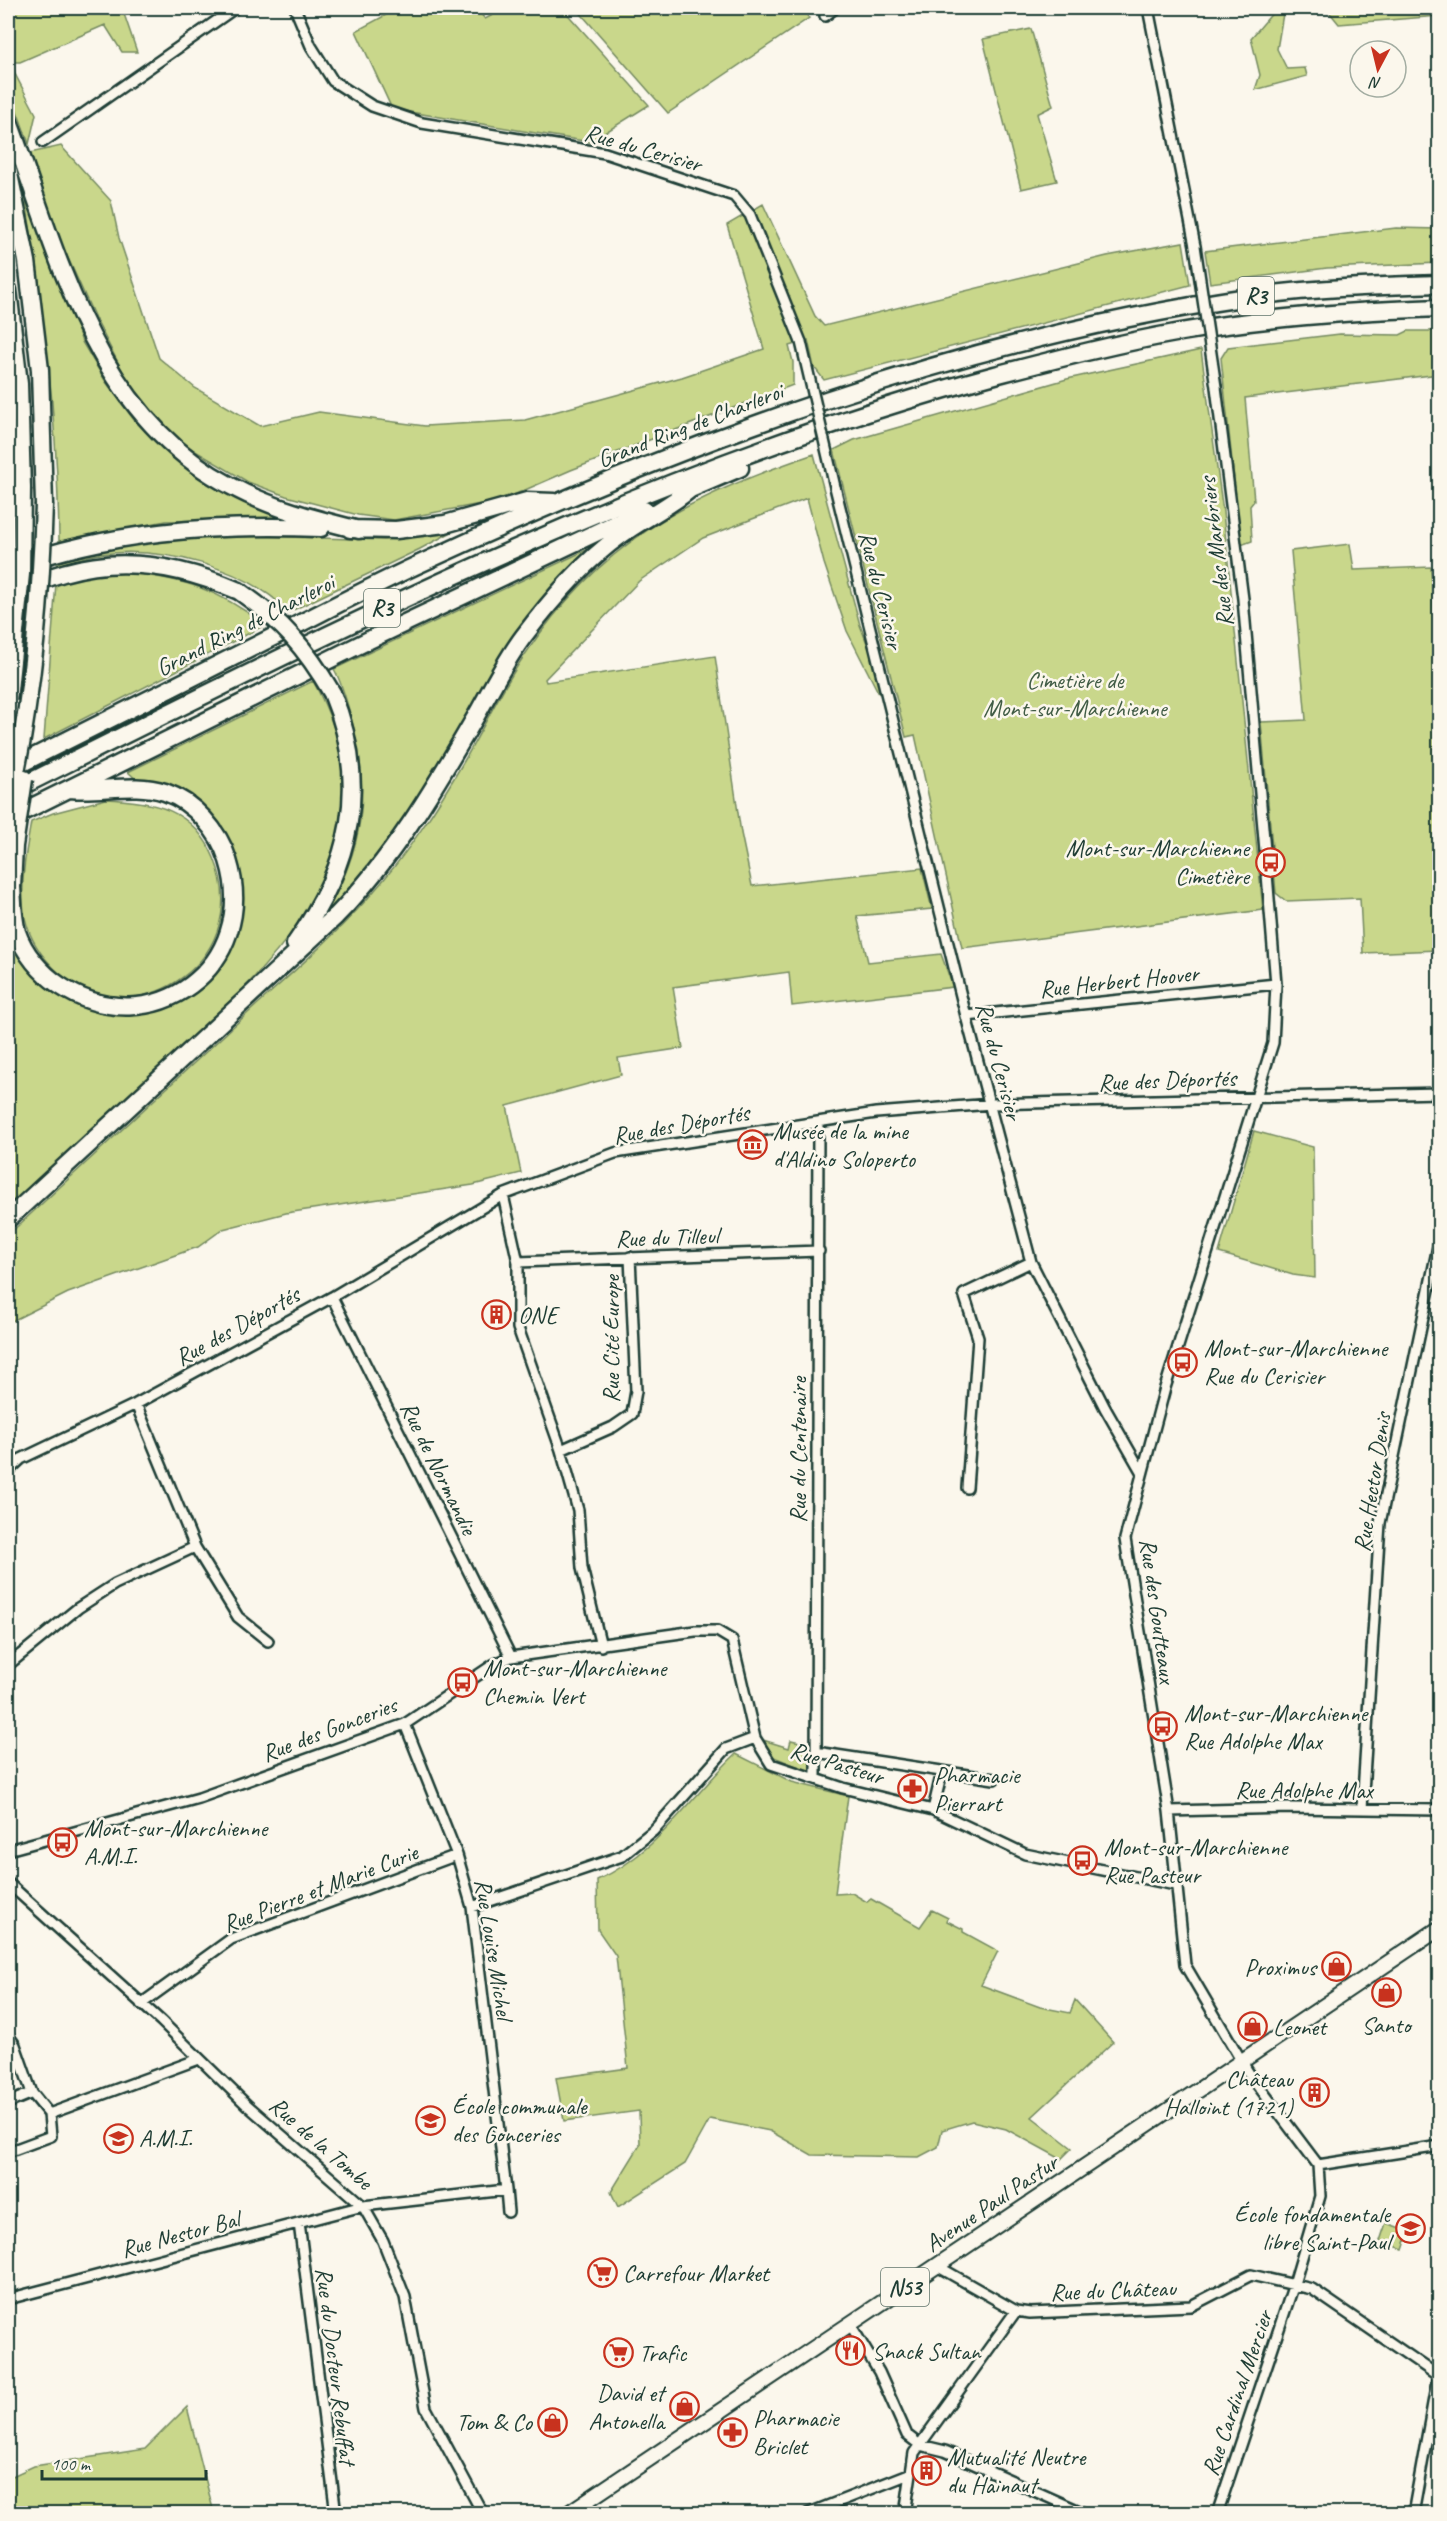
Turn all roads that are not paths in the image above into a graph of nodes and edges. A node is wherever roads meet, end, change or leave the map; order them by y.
1 (235, 8) edge
2 (295, 8) edge
3 (835, 8) edge
4 (1148, 8) edge
5 (825, 16) dead end
6 (8, 119) edge
7 (42, 142) dead end
8 (8, 169) edge
9 (1440, 284) edge
10 (8, 290) edge
11 (1440, 308) edge
12 (766, 446) junction
13 (689, 490) junction
14 (558, 502) junction
15 (359, 530) junction
16 (8, 568) edge
17 (8, 596) edge
18 (8, 700) edge
19 (21, 749) junction
20 (8, 770) edge
21 (66, 789) junction
22 (8, 794) edge
23 (8, 810) edge
24 (8, 819) edge
25 (273, 974) junction
26 (1276, 984) junction
27 (966, 1016) junction
28 (1440, 1093) edge
29 (1258, 1095) junction
30 (991, 1104) junction
31 (818, 1122) junction
32 (503, 1195) junction
33 (8, 1219) edge
34 (1440, 1237) edge
35 (819, 1251) junction
36 (630, 1257) junction
37 (518, 1262) junction
38 (1031, 1262) junction
39 (1436, 1264) edge
40 (333, 1297) junction
41 (136, 1404) junction
42 (561, 1449) junction
43 (8, 1471) edge
44 (1141, 1471) junction
45 (967, 1488) dead end
46 (195, 1547) junction
47 (268, 1641) dead end
48 (601, 1646) junction
49 (511, 1657) junction
50 (8, 1665) edge
51 (405, 1724) junction
52 (755, 1738) junction
53 (816, 1752) junction
54 (942, 1772) junction
55 (816, 1779) junction
56 (994, 1779) dead end
57 (1362, 1809) junction
58 (933, 1810) junction
59 (1440, 1810) edge
60 (1169, 1811) junction
61 (8, 1850) edge
62 (457, 1856) junction
63 (8, 1883) edge
64 (1175, 1885) junction
65 (472, 1907) junction
66 (1440, 1929) edge
67 (141, 2004) junction
68 (8, 2035) edge
69 (199, 2058) junction
70 (1243, 2061) junction
71 (32, 2093) junction
72 (8, 2103) edge
73 (49, 2114) junction
74 (1440, 2146) edge
75 (8, 2152) edge
76 (1318, 2165) junction
77 (506, 2190) junction
78 (363, 2206) junction
79 (508, 2212) dead end
80 (298, 2223) junction
81 (937, 2266) junction
82 (1294, 2284) junction
83 (8, 2299) edge
84 (1016, 2311) junction
85 (850, 2324) junction
86 (1439, 2376) edge
87 (920, 2445) junction
88 (909, 2474) junction
89 (336, 2514) edge
90 (483, 2514) edge
91 (567, 2514) edge
92 (807, 2514) edge
93 (905, 2514) edge
94 (1086, 2514) edge
95 (1217, 2514) edge
96 (1413, 2514) edge

1 - 7 street
2 - 27 street, Rue du Cerisier, bridge
3 - 5 street
4 - 26 street, Rue des Marbriers, bridge
6 - 15 highway
8 - 19 highway, bridge
9 - 14 highway, Grand Ring de Charleroi / R3
10 - 18 highway, bridge
11 - 12 highway, Grand Ring de Charleroi / R3
12 - 13 highway
12 - 22 highway, Grand Ring de Charleroi / R3
13 - 21 highway
13 - 25 highway
14 - 15 highway
14 - 20 highway, Grand Ring de Charleroi / R3
15 - 16 highway
17 - 25 highway, bridge
19 - 21 highway, bridge
19 - 23 highway, bridge
21 - 24 highway
25 - 33 highway
26 - 27 street, Rue Herbert Hoover
26 - 29 street, Rue des Marbriers
27 - 30 street, Rue du Cerisier
28 - 29 street, Rue des Déportés
29 - 30 street, Rue des Déportés
29 - 44 street, Rue des Goutteaux
30 - 31 street, Rue des Déportés
30 - 38 street, Rue du Cerisier
31 - 32 street, Rue des Déportés
31 - 35 street, Rue du Centenaire
32 - 37 street
32 - 40 street, Rue des Déportés
34 - 39 street, Rue Hector Denis
35 - 36 street, Rue du Tilleul
35 - 53 street, Rue du Centenaire
36 - 37 street, Rue du Tilleul
36 - 42 street, Rue Cité Europe
37 - 42 street
38 - 44 street, Rue du Cerisier
38 - 45 street
39 - 57 street, Rue Hector Denis
40 - 41 street, Rue des Déportés
40 - 49 street, Rue de Normandie
41 - 43 street, Rue des Déportés
41 - 46 street
42 - 48 street
44 - 60 street, Rue des Goutteaux
46 - 47 street
46 - 50 street
48 - 49 street, Rue des Gonceries
48 - 52 street, Rue des Gonceries
49 - 51 street, Rue des Gonceries
51 - 61 street, Rue des Gonceries
51 - 62 street, Rue Louise Michel
52 - 55 street, Rue Pasteur
52 - 65 street
53 - 54 street
53 - 55 street, Rue du Centenaire
54 - 56 street
54 - 58 street
55 - 58 street, Rue Pasteur
57 - 59 street, Rue Adolphe Max
57 - 60 street, Rue Adolphe Max
58 - 64 street, Rue Pasteur
60 - 64 street, Rue des Goutteaux
62 - 65 street, Rue Louise Michel
62 - 67 street, Rue Pierre et Marie Curie
63 - 67 street, Rue de la Tombe
64 - 70 street, Rue des Goutteaux
65 - 77 street, Rue Louise Michel
66 - 70 main road, Avenue Paul Pastur / N53
67 - 69 street, Rue de la Tombe
68 - 71 street
69 - 73 street
69 - 78 street, Rue de la Tombe
70 - 76 street, Rue des Goutteaux
70 - 81 main road, Avenue Paul Pastur / N53
71 - 72 street
71 - 73 street
73 - 75 street
74 - 76 street
76 - 82 street, Rue Cardinal Mercier
77 - 78 street
77 - 79 street, Rue Louise Michel
78 - 80 street, Rue Nestor Bal
78 - 90 street, Rue de la Tombe
80 - 83 street, Rue Nestor Bal
80 - 89 street, Rue du Docteur Rebuffat
81 - 84 street, Rue du Château
81 - 85 main road, Avenue Paul Pastur / N53
82 - 84 street, Rue du Château
82 - 86 street, Rue du Château
82 - 95 street, Rue Cardinal Mercier
84 - 87 street
85 - 87 street
85 - 91 main road, Avenue Paul Pastur / N53
86 - 96 street
87 - 88 street
87 - 94 street
88 - 92 street
88 - 93 street

